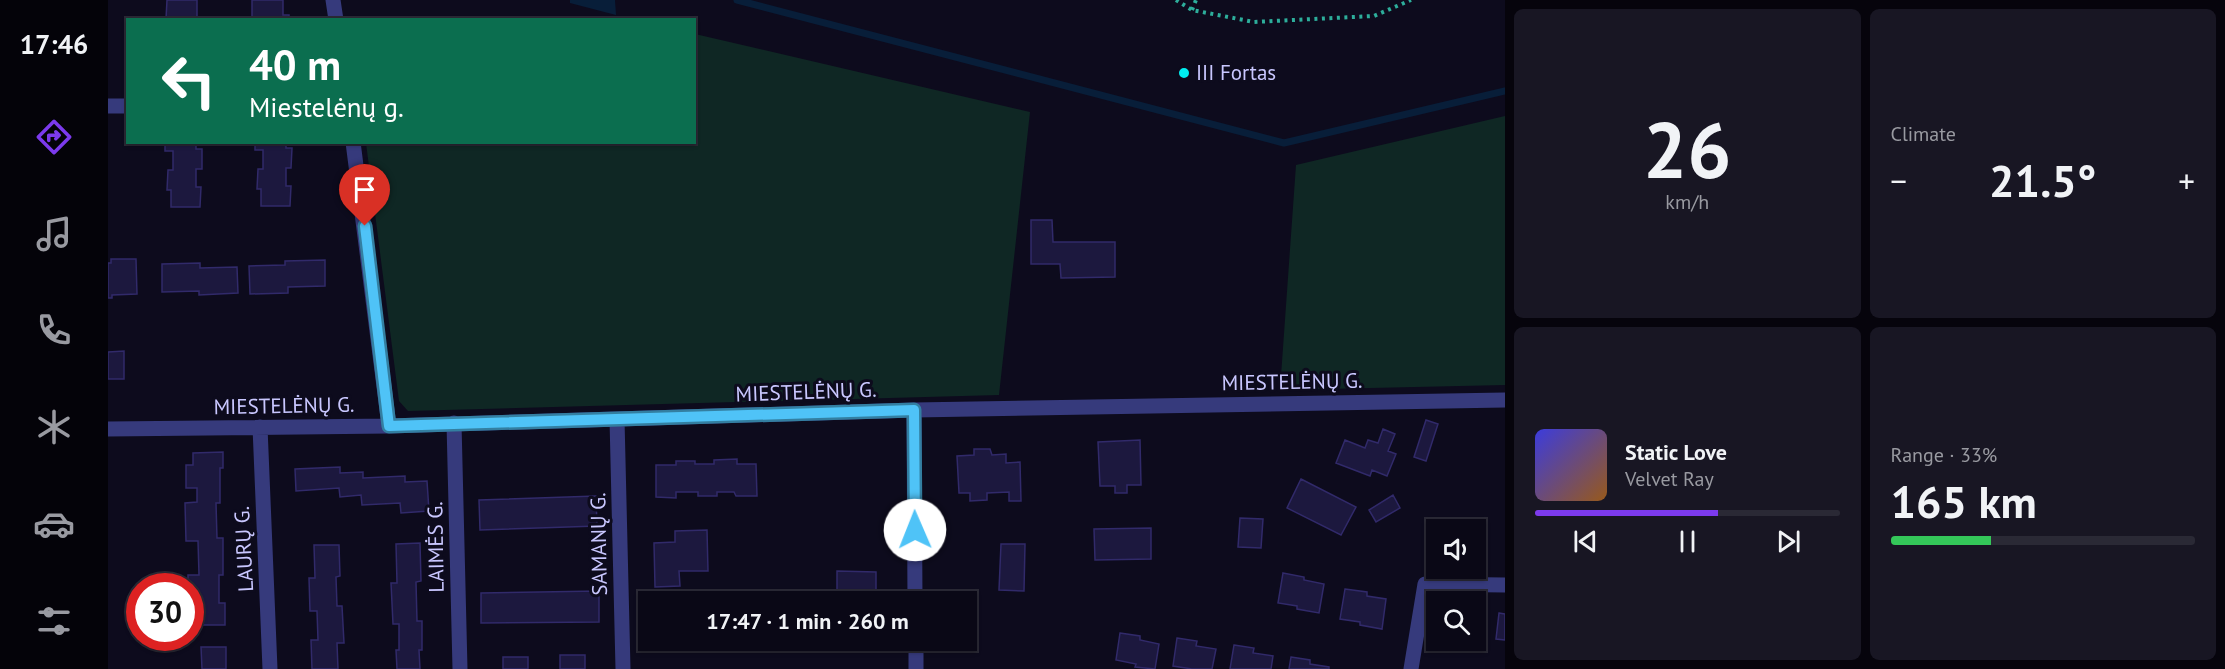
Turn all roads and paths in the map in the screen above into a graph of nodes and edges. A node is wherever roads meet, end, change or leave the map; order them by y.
1 (333, 0) edge
2 (1176, 0) edge
3 (1196, 0) edge
4 (1411, 0) edge
5 (1192, 9) junction
6 (336, 18) edge
7 (108, 106) edge
8 (126, 106) edge
9 (353, 144) edge
10 (1505, 400) edge
11 (914, 410) junction
12 (617, 419) junction
13 (454, 423) junction
14 (389, 426) junction
15 (260, 427) junction
16 (108, 429) edge
17 (1505, 585) edge
18 (915, 591) edge
19 (916, 651) edge
20 (270, 669) edge
21 (460, 669) edge
22 (623, 669) edge
23 (916, 669) edge
24 (1411, 669) edge

1 - 6 street
2 - 5 path
3 - 5 path
4 - 5 path
7 - 8 street
9 - 14 street
10 - 11 street, MIESTELĖNŲ G.
11 - 12 street, MIESTELĖNŲ G.
11 - 18 street
12 - 13 street, MIESTELĖNŲ G.
12 - 22 street, SAMANŲ G.
13 - 14 street, MIESTELĖNŲ G.
13 - 21 street, LAIMĖS G.
14 - 15 street, MIESTELĖNŲ G.
15 - 16 street, MIESTELĖNŲ G.
15 - 20 street, LAURŲ G.
17 - 24 street
19 - 23 street

